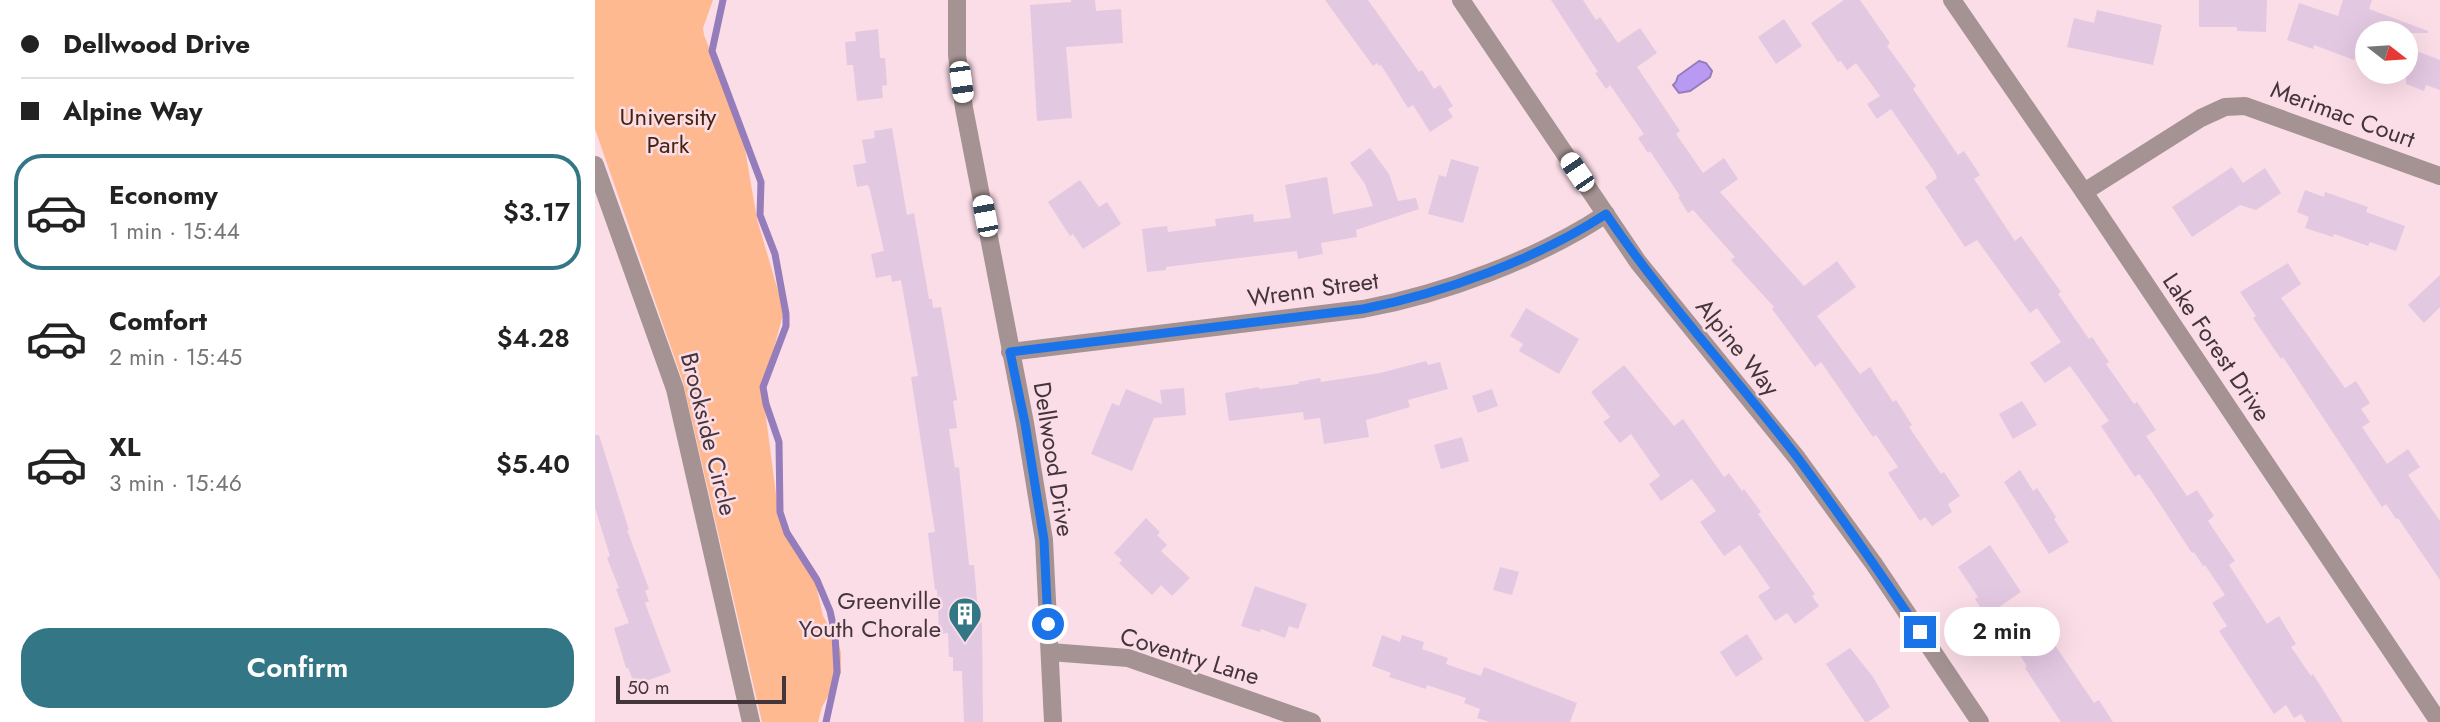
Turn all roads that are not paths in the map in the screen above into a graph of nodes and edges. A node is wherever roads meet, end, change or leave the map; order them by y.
1 (957, 0) edge
2 (1461, 0) edge
3 (1952, 0) edge
4 (595, 165) edge
5 (2440, 176) edge
6 (2084, 192) junction
7 (601, 202) edge
8 (1606, 214) junction
9 (1010, 352) junction
10 (1049, 652) junction
11 (751, 722) edge
12 (1053, 722) edge
13 (1312, 722) edge
14 (1980, 722) edge
15 (2439, 722) edge

1 - 9 street, Dellwood Drive
2 - 8 street, Alpine Way
3 - 6 street, Lake Forest Drive
4 - 7 street, Brookside Circle
5 - 6 street, Merimac Court
6 - 15 street, Lake Forest Drive
7 - 11 street, Brookside Circle
8 - 9 street, Wrenn Street
8 - 14 street, Alpine Way
9 - 10 street, Dellwood Drive
10 - 12 street, Dellwood Drive
10 - 13 street, Coventry Lane

